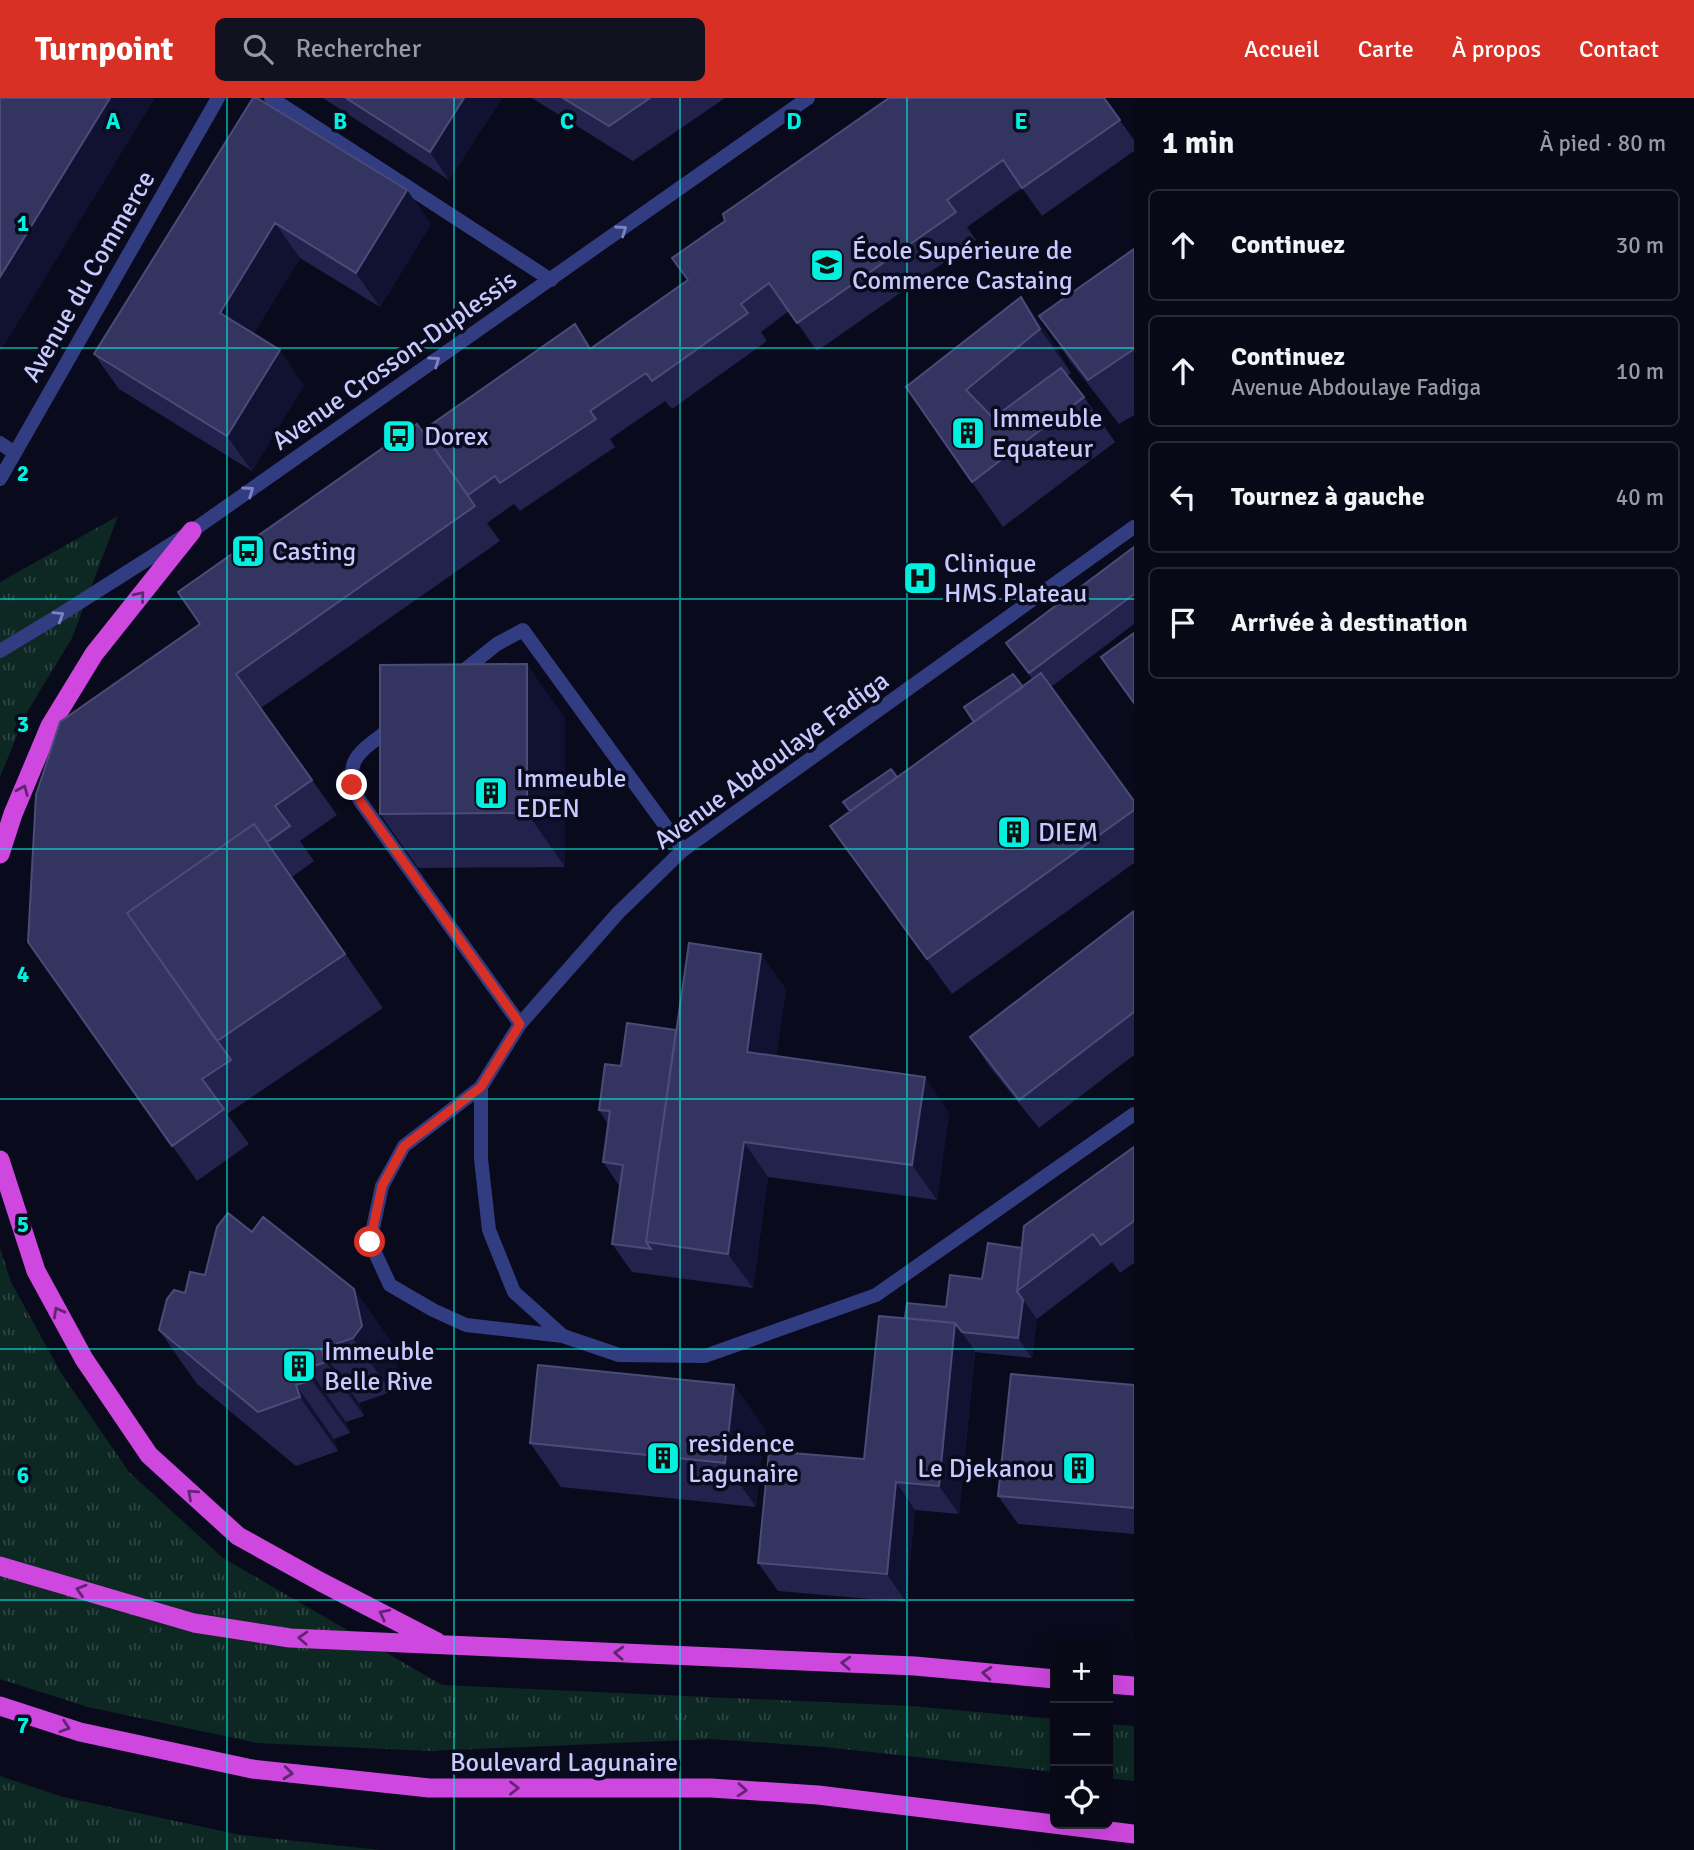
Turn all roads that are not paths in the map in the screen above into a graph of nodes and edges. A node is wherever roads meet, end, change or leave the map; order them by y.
1 (218, 98) edge
2 (271, 98) edge
3 (808, 98) edge
4 (551, 280) junction
5 (0, 443) edge
6 (15, 453) junction
7 (0, 479) edge
8 (1134, 527) edge
9 (192, 531) junction
10 (0, 651) edge
11 (446, 685) edge
12 (404, 718) edge
13 (683, 850) junction
14 (0, 854) edge
15 (520, 1024) junction
16 (481, 1087) junction
17 (1134, 1114) edge
18 (0, 1160) edge
19 (563, 1336) junction
20 (0, 1566) edge
21 (444, 1645) junction
22 (1050, 1679) edge
23 (1113, 1684) edge
24 (1134, 1686) edge
25 (0, 1706) edge
26 (1134, 1834) edge

1 - 6 street, Avenue du Commerce
2 - 4 street
4 -> 3 street, Avenue Crosson-Duplessis
9 -> 4 street, Avenue Crosson-Duplessis
5 - 6 street
6 - 7 street, Avenue du Commerce
8 - 13 street, Avenue Abdoulaye Fadiga
10 -> 9 street, Avenue Crosson-Duplessis
14 -> 9 highway
11 - 13 street
12 - 15 street
13 - 15 street, Avenue Abdoulaye Fadiga
15 - 16 street, Avenue Abdoulaye Fadiga
16 - 19 street
16 - 19 street
17 - 19 street
21 -> 18 highway
21 -> 20 highway
22 -> 21 highway
23 - 24 highway
25 -> 26 highway, Boulevard Lagunaire

